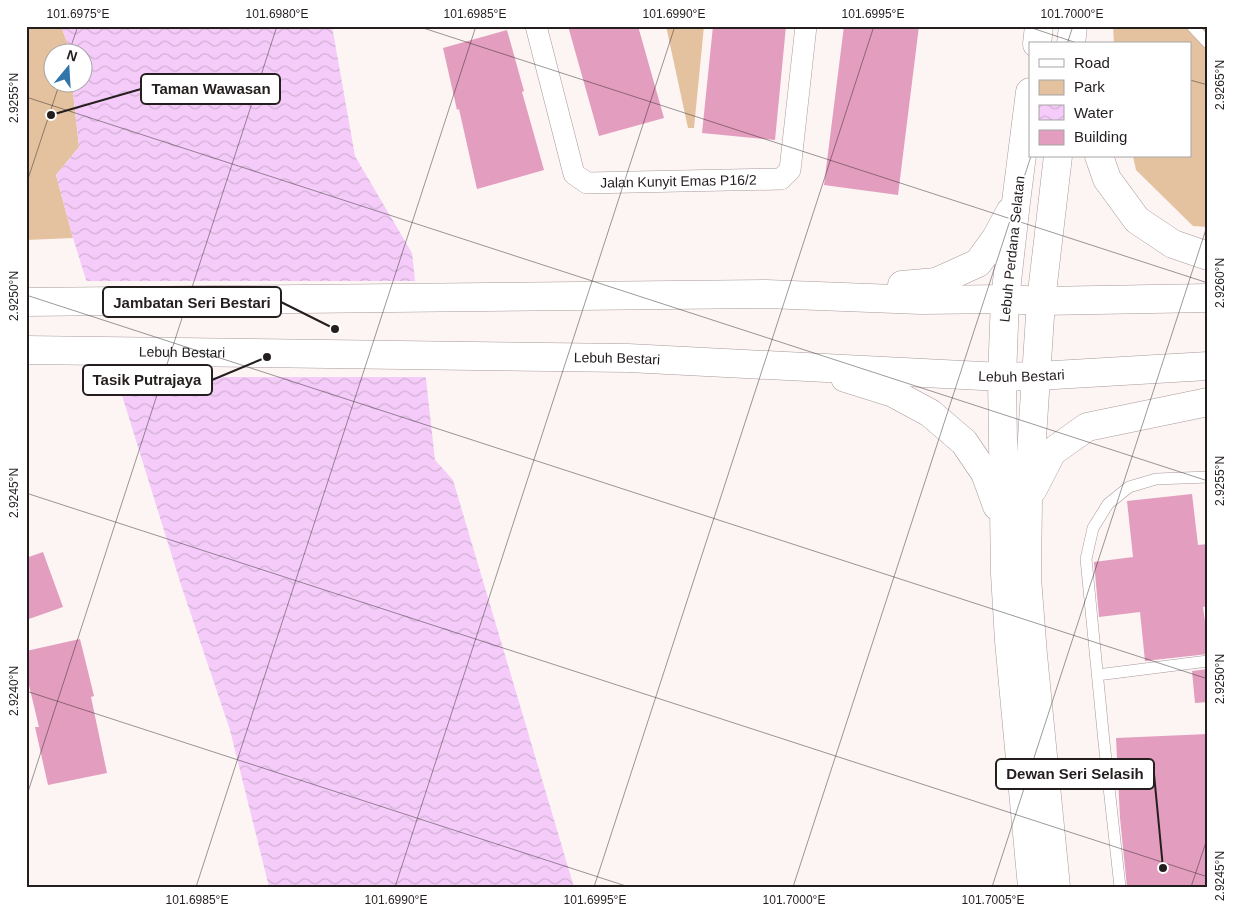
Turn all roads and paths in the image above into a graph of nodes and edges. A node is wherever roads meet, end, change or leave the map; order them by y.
1 (536, 26) edge
2 (806, 26) edge
3 (1039, 26) edge
4 (1073, 26) edge
5 (1083, 26) edge
6 (1192, 26) edge
7 (1037, 42) edge
8 (1071, 42) edge
9 (1085, 42) edge
10 (1208, 43) edge
11 (1029, 100) edge
12 (1058, 158) edge
13 (1101, 158) edge
14 (1016, 202) junction
15 (1208, 256) edge
16 (766, 294) junction
17 (1208, 298) edge
18 (1005, 299) junction
19 (1041, 301) junction
20 (26, 302) edge
21 (26, 350) edge
22 (806, 366) junction
23 (1208, 366) edge
24 (1037, 376) junction
25 (1002, 377) junction
26 (1208, 402) edge
27 (1208, 477) edge
28 (1028, 499) junction
29 (1004, 523) junction
30 (1208, 661) edge
31 (1097, 675) junction
32 (1032, 887) edge
33 (1056, 887) edge
34 (1120, 887) edge

1 - 2 street, Jalan Kunyit Emas P16/2
3 - 7 main road
4 - 8 main road
5 - 9 main road
6 - 10 lane
11 - 14 main road, Lebuh Perdana Selatan
12 - 19 main road
13 - 15 main road
14 - 16 main road
14 - 18 main road, Lebuh Perdana Selatan
16 - 18 main road
16 - 20 main road
17 - 19 main road
18 - 19 main road
18 - 25 main road, Lebuh Perdana Selatan
19 - 24 main road
21 - 22 main road, Lebuh Bestari
22 - 25 main road, Lebuh Bestari
22 - 29 main road
23 - 24 main road, Lebuh Bestari
24 - 25 main road, Lebuh Bestari
24 - 28 main road
25 - 29 main road, Lebuh Perdana Selatan
26 - 28 main road
27 - 31 lane
28 - 33 main road
29 - 32 main road, Lebuh Perdana Selatan
30 - 31 lane
31 - 34 lane

